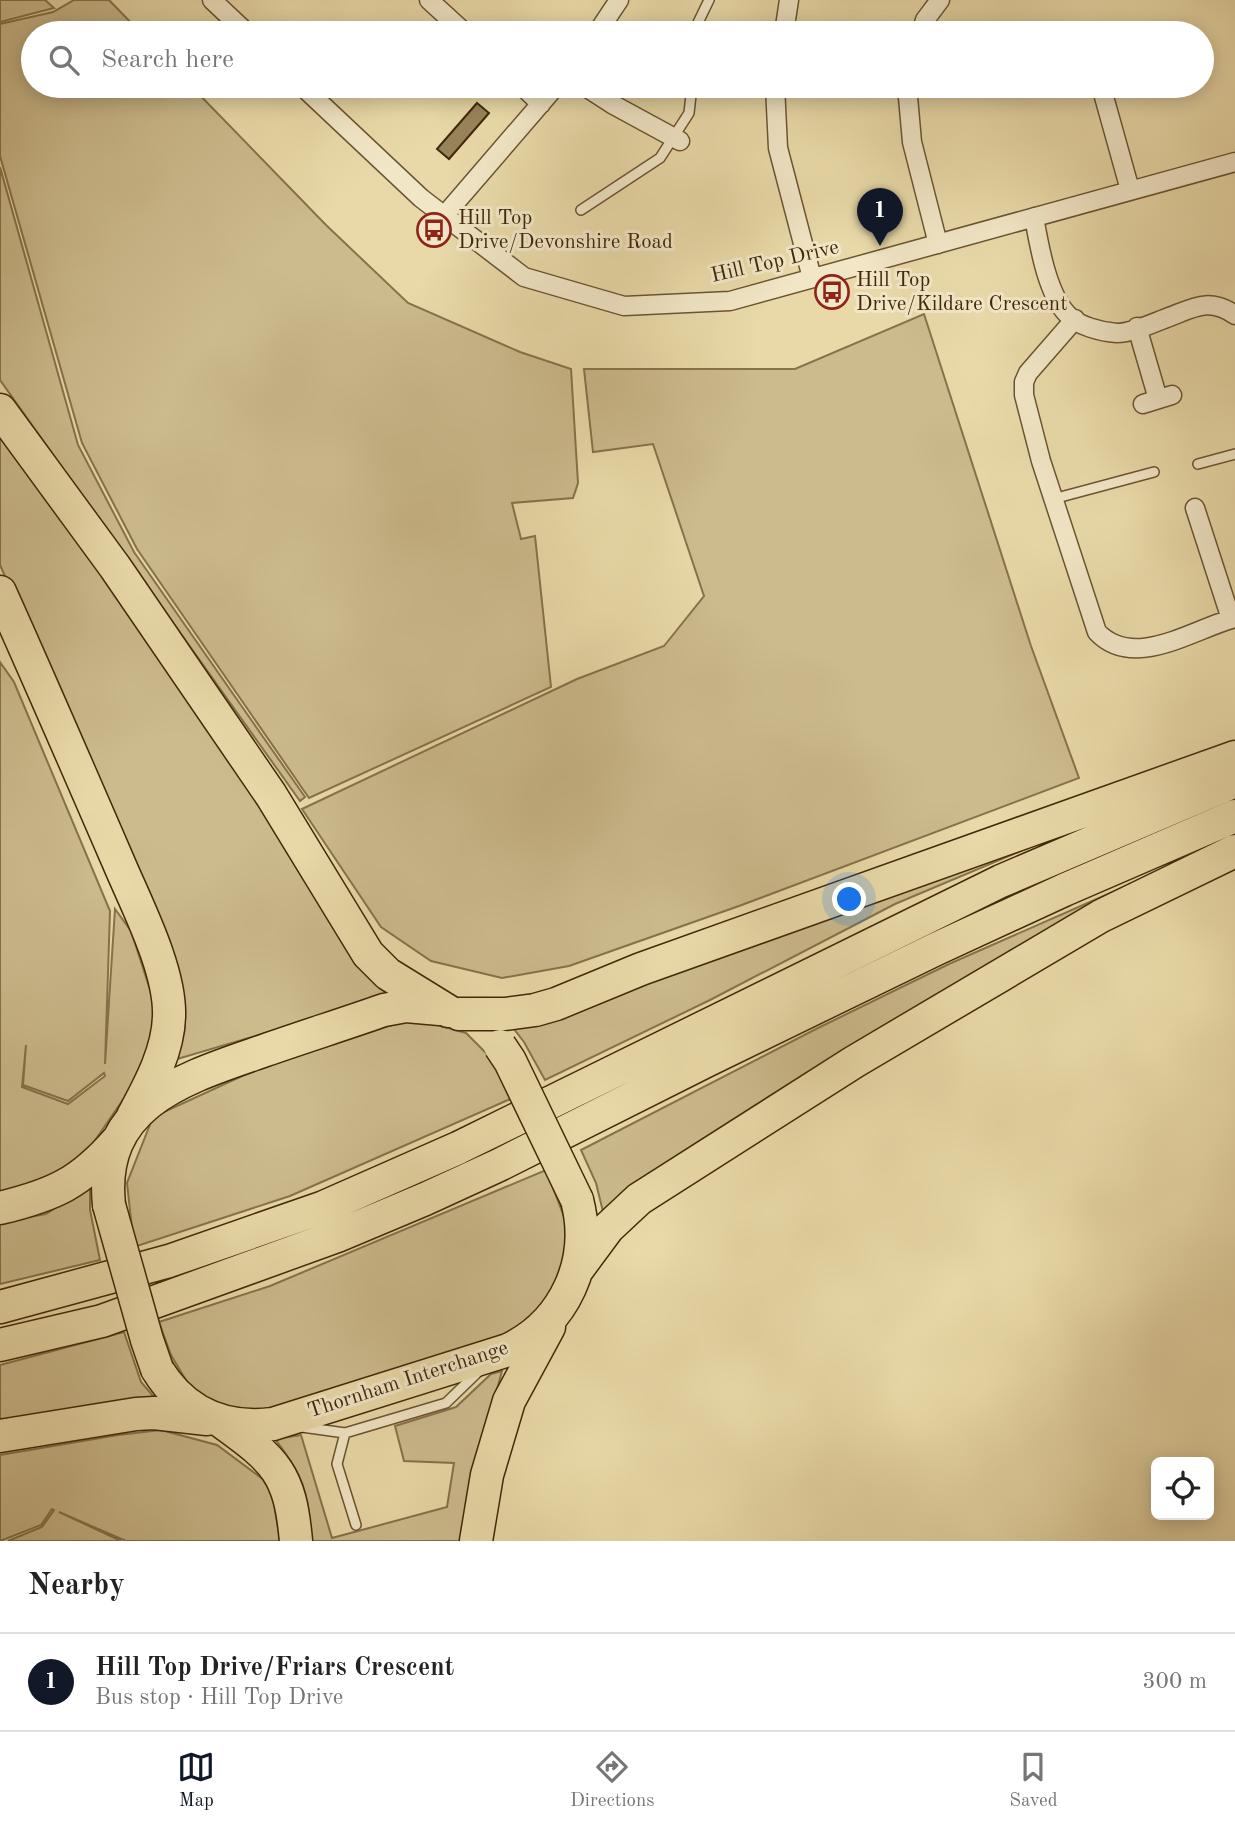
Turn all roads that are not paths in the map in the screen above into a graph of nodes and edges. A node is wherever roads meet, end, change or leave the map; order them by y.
1 (212, 0) edge
2 (619, 0) edge
3 (709, 0) edge
4 (789, 0) edge
5 (940, 0) edge
6 (433, 1) edge
7 (234, 21) edge
8 (453, 21) edge
9 (605, 21) edge
10 (698, 21) edge
11 (786, 21) edge
12 (925, 21) edge
13 (315, 98) edge
14 (535, 98) edge
15 (546, 98) edge
16 (603, 98) edge
17 (691, 98) edge
18 (776, 98) edge
19 (908, 98) edge
20 (1104, 98) edge
21 (541, 104) junction
22 (677, 139) junction
23 (1235, 162) edge
24 (1130, 190) junction
25 (581, 210) dead end
26 (444, 216) junction
27 (1034, 217) junction
28 (938, 244) junction
29 (812, 278) junction
30 (1235, 315) edge
31 (1074, 319) junction
32 (1137, 327) junction
33 (1158, 399) dead end
34 (0, 410) edge
35 (1235, 454) edge
36 (1198, 464) dead end
37 (1154, 472) dead end
38 (1053, 499) junction
39 (1195, 508) dead end
40 (0, 592) edge
41 (1233, 618) edge
42 (1235, 757) edge
43 (1235, 780) edge
44 (1235, 816) edge
45 (1235, 852) edge
46 (454, 1013) junction
47 (125, 1129) junction
48 (0, 1208) edge
49 (577, 1270) junction
50 (0, 1307) edge
51 (558, 1310) junction
52 (0, 1345) edge
53 (496, 1354) junction
54 (219, 1421) junction
55 (273, 1424) junction
56 (345, 1433) junction
57 (0, 1436) edge
58 (356, 1525) dead end
59 (296, 1541) edge
60 (476, 1541) edge

1 - 7 street
2 - 9 street
3 - 10 lane
4 - 11 street
5 - 12 street
6 - 8 street
13 - 26 street, Hill Top Drive
14 - 21 street
15 - 21 street
16 - 22 street
17 - 22 lane
18 - 29 street
19 - 28 street
20 - 24 street
21 - 26 street
22 - 25 lane
23 - 24 street, Hill Top Drive
24 - 27 street, Hill Top Drive
26 - 29 street, Hill Top Drive
27 - 28 street, Hill Top Drive
27 - 31 street
28 - 29 street, Hill Top Drive
30 - 32 street
31 - 32 street
31 - 38 street
32 - 33 street
34 - 46 highway
35 - 36 lane
37 - 38 lane
38 - 41 street
39 - 41 street
40 - 47 highway
42 - 46 highway
43 - 50 highway
44 - 52 highway
45 - 49 highway
46 - 47 highway, Thornham Interchange
46 - 49 highway, Thornham Interchange, bridge
47 - 48 highway
47 - 54 highway, Thornham Interchange, bridge
49 - 51 highway, Thornham Interchange
51 - 53 highway, Thornham Interchange
51 - 60 highway
53 - 55 highway, Thornham Interchange
53 - 56 lane
54 - 55 highway, Thornham Interchange
54 - 57 highway
54 - 59 highway
55 - 56 lane
56 - 58 lane

